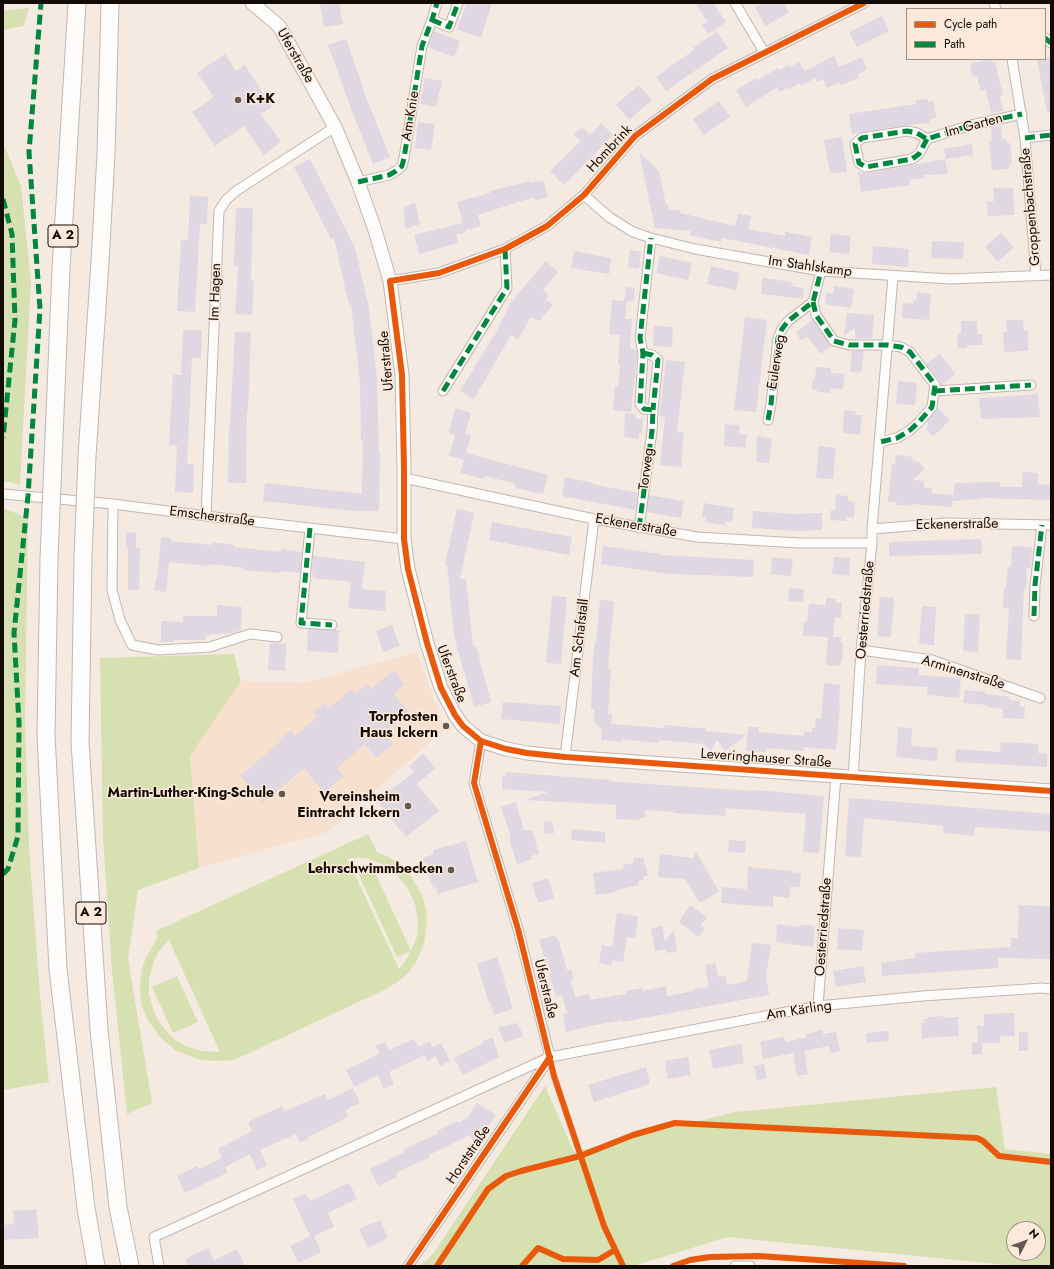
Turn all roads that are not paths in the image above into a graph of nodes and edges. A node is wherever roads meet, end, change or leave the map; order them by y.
1 (252, 3) edge
2 (436, 3) edge
3 (458, 3) edge
4 (734, 3) edge
5 (864, 3) edge
6 (77, 7) edge
7 (110, 7) edge
8 (432, 20) junction
9 (764, 52) junction
10 (1012, 60) edge
11 (1022, 114) junction
12 (335, 127) junction
13 (1051, 135) edge
14 (1025, 138) junction
15 (927, 139) junction
16 (358, 182) junction
17 (584, 196) junction
18 (651, 238) junction
19 (505, 250) junction
20 (821, 271) junction
21 (1051, 275) edge
22 (893, 276) junction
23 (1036, 276) junction
24 (390, 281) junction
25 (813, 302) junction
26 (887, 345) junction
27 (643, 353) junction
28 (1031, 385) dead end
29 (443, 391) dead end
30 (935, 391) junction
31 (653, 410) junction
32 (768, 420) dead end
33 (880, 442) junction
34 (404, 478) junction
35 (5, 494) edge
36 (113, 504) junction
37 (206, 516) junction
38 (594, 519) junction
39 (1046, 525) edge
40 (310, 528) junction
41 (639, 528) junction
42 (872, 529) junction
43 (404, 539) junction
44 (872, 543) junction
45 (1034, 616) dead end
46 (332, 626) dead end
47 (277, 637) dead end
48 (861, 650) junction
49 (1040, 698) dead end
50 (481, 741) junction
51 (565, 757) junction
52 (836, 776) junction
53 (853, 778) junction
54 (1051, 791) edge
55 (1051, 989) edge
56 (818, 1006) junction
57 (550, 1057) junction
58 (96, 1266) edge
59 (130, 1266) edge
60 (159, 1266) edge
61 (408, 1266) edge
62 (735, 1266) edge
63 (750, 1266) edge

1 - 12 main road, Uferstraße
2 - 8 street, Am Knie
3 - 8 street
4 - 9 street
5 - 9 street, Hombrink
6 - 58 highway, A 2, bridge
7 - 59 highway, A 2, bridge
8 - 16 street, Am Knie
9 - 17 street, Hombrink
10 - 11 street, Groppenbachstraße
11 - 14 street, Groppenbachstraße
11 - 15 street, Im Garten
12 - 16 main road, Uferstraße
12 - 37 street, Im Hagen
13 - 14 street, Groppenbachstraße
14 - 23 street, Groppenbachstraße
15 - 15 street, Im Garten
16 - 24 main road, Uferstraße
17 - 18 street, Im Stahlskamp
17 - 19 street, Hombrink
18 - 20 street, Im Stahlskamp
18 - 27 street
19 - 24 street, Hombrink
19 - 29 street
20 - 22 street, Im Stahlskamp
20 - 25 street
21 - 23 street, Im Stahlskamp
22 - 23 street, Im Stahlskamp
22 - 26 street, Oesterriedstraße
24 - 34 main road, Uferstraße
25 - 26 street
25 - 32 street, Eulerweg
26 - 30 street
26 - 33 street, Oesterriedstraße
27 - 31 street
27 - 31 street, Torweg
28 - 30 street
30 - 33 street
31 - 41 street, Torweg
33 - 42 street, Oesterriedstraße
34 - 38 street, Eckenerstraße
34 - 43 main road, Uferstraße
35 - 36 street, Emscherstraße
36 - 37 street, Emscherstraße
36 - 47 street
37 - 40 street, Emscherstraße
38 - 41 street, Eckenerstraße
38 - 51 street, Am Schafstall
39 - 42 street, Eckenerstraße
39 - 45 street, Eckenerstraße
40 - 43 street, Emscherstraße
40 - 46 street
41 - 44 street, Eckenerstraße
42 - 44 street, Oesterriedstraße
43 - 50 main road, Uferstraße
44 - 48 street, Oesterriedstraße
48 - 49 street, Arminenstraße
48 - 53 street, Oesterriedstraße
50 - 51 main road, Leveringhauser Straße
50 - 57 street, Uferstraße
51 - 52 main road, Leveringhauser Straße
52 - 53 main road, Leveringhauser Straße
52 - 56 street, Oesterriedstraße
53 - 54 main road, Leveringhauser Straße
55 - 56 street, Am Kärling
56 - 57 street, Am Kärling
57 - 60 street
57 - 61 street, Horststraße
62 - 63 street

